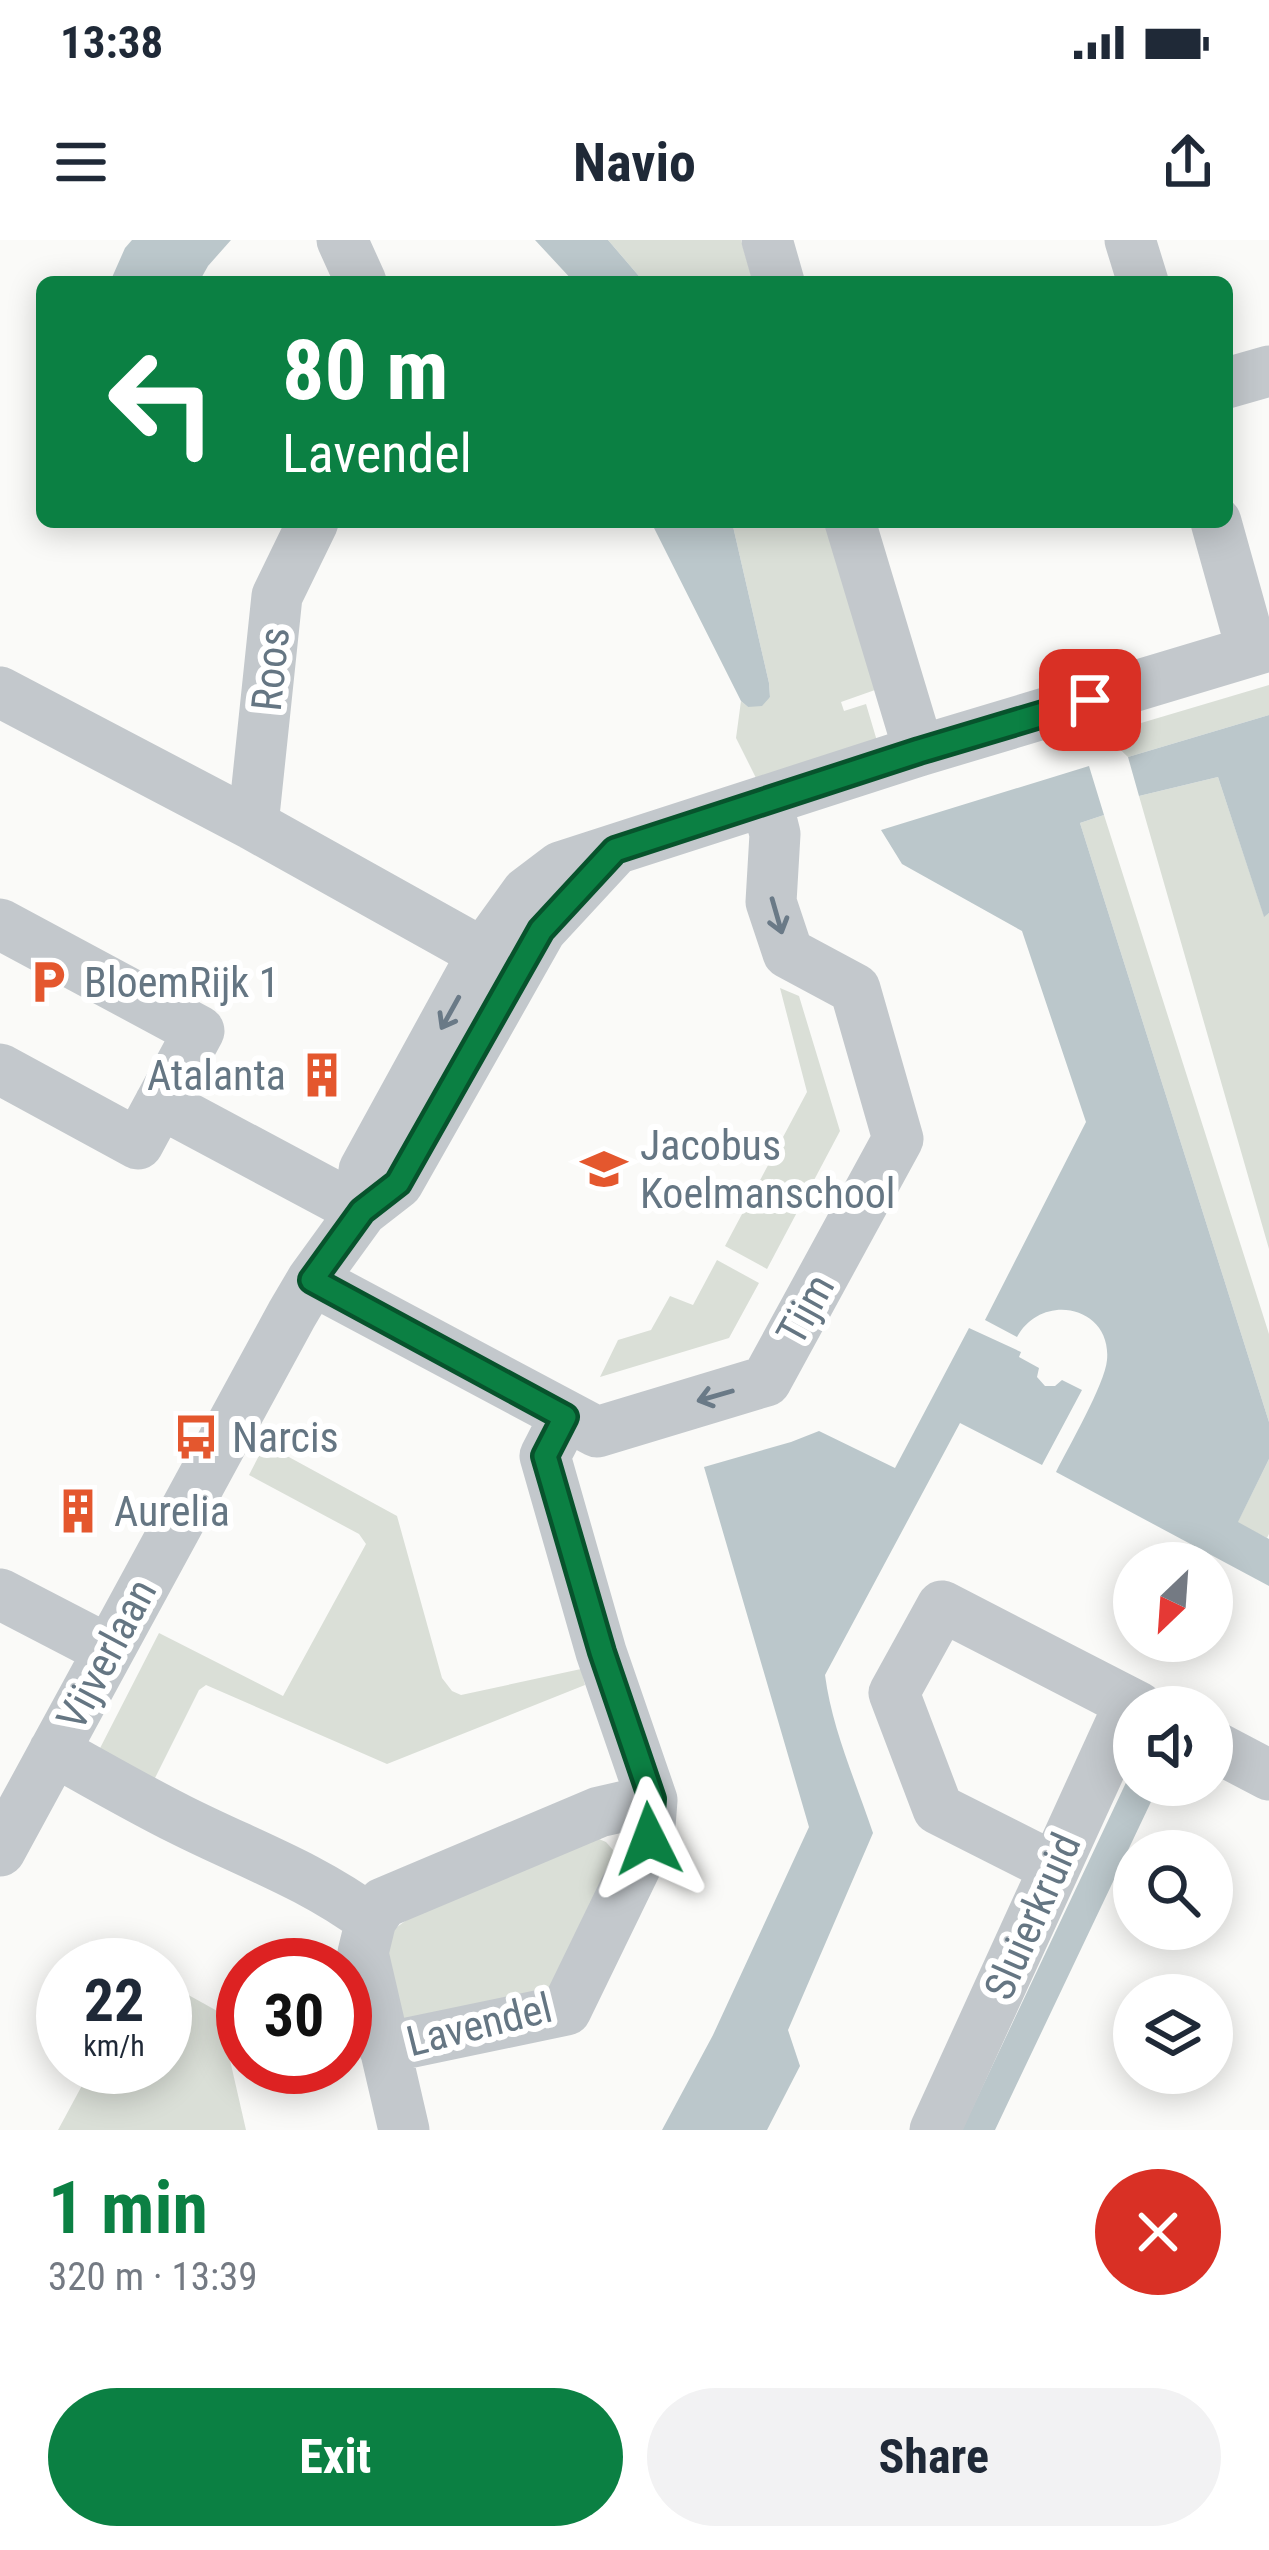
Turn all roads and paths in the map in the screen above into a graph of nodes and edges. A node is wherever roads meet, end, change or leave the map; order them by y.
1 (342, 240) edge
2 (767, 240) edge
3 (1130, 240) edge
4 (359, 276) edge
5 (777, 276) edge
6 (1141, 276) edge
7 (1269, 371) edge
8 (1233, 381) edge
9 (310, 528) edge
10 (852, 528) edge
11 (1218, 528) edge
12 (1261, 648) edge
13 (0, 692) edge
14 (919, 751) junction
15 (766, 802) junction
16 (253, 825) junction
17 (0, 924) edge
18 (500, 963) junction
19 (0, 1069) edge
20 (160, 1103) junction
21 (362, 1211) junction
22 (312, 1280) junction
23 (565, 1417) junction
24 (0, 1594) edge
25 (108, 1650) junction
26 (1113, 1694) edge
27 (1113, 1734) edge
28 (54, 1751) junction
29 (1233, 1755) edge
30 (1269, 1775) edge
31 (652, 1799) junction
32 (0, 1851) edge
33 (1053, 1867) junction
34 (370, 1920) junction
35 (384, 2048) junction
36 (404, 2130) edge
37 (935, 2130) edge

1 - 4 street
2 - 5 street
3 - 6 street
7 - 8 street
9 - 16 street, Roos
10 - 14 street
11 - 12 street
12 - 14 street, Vijverlaan
13 - 16 street
14 - 15 street, Vijverlaan
15 - 18 street, Vijverlaan
15 -> 23 street, Tijm
16 - 18 street
17 - 20 street
18 - 21 street, Vijverlaan
19 - 20 street
20 - 21 street
21 - 22 street, Vijverlaan
22 - 23 street
22 - 25 street, Vijverlaan
23 - 31 street
24 - 25 street
25 - 28 street, Vijverlaan
26 - 33 street
27 - 33 street, Sluierkruid
28 - 32 street, Vijverlaan
28 - 34 street
29 - 30 street
31 - 34 street
31 - 35 street, Lavendel
33 - 37 street, Sluierkruid
34 - 35 street, Lavendel
35 - 36 street, Lavendel

